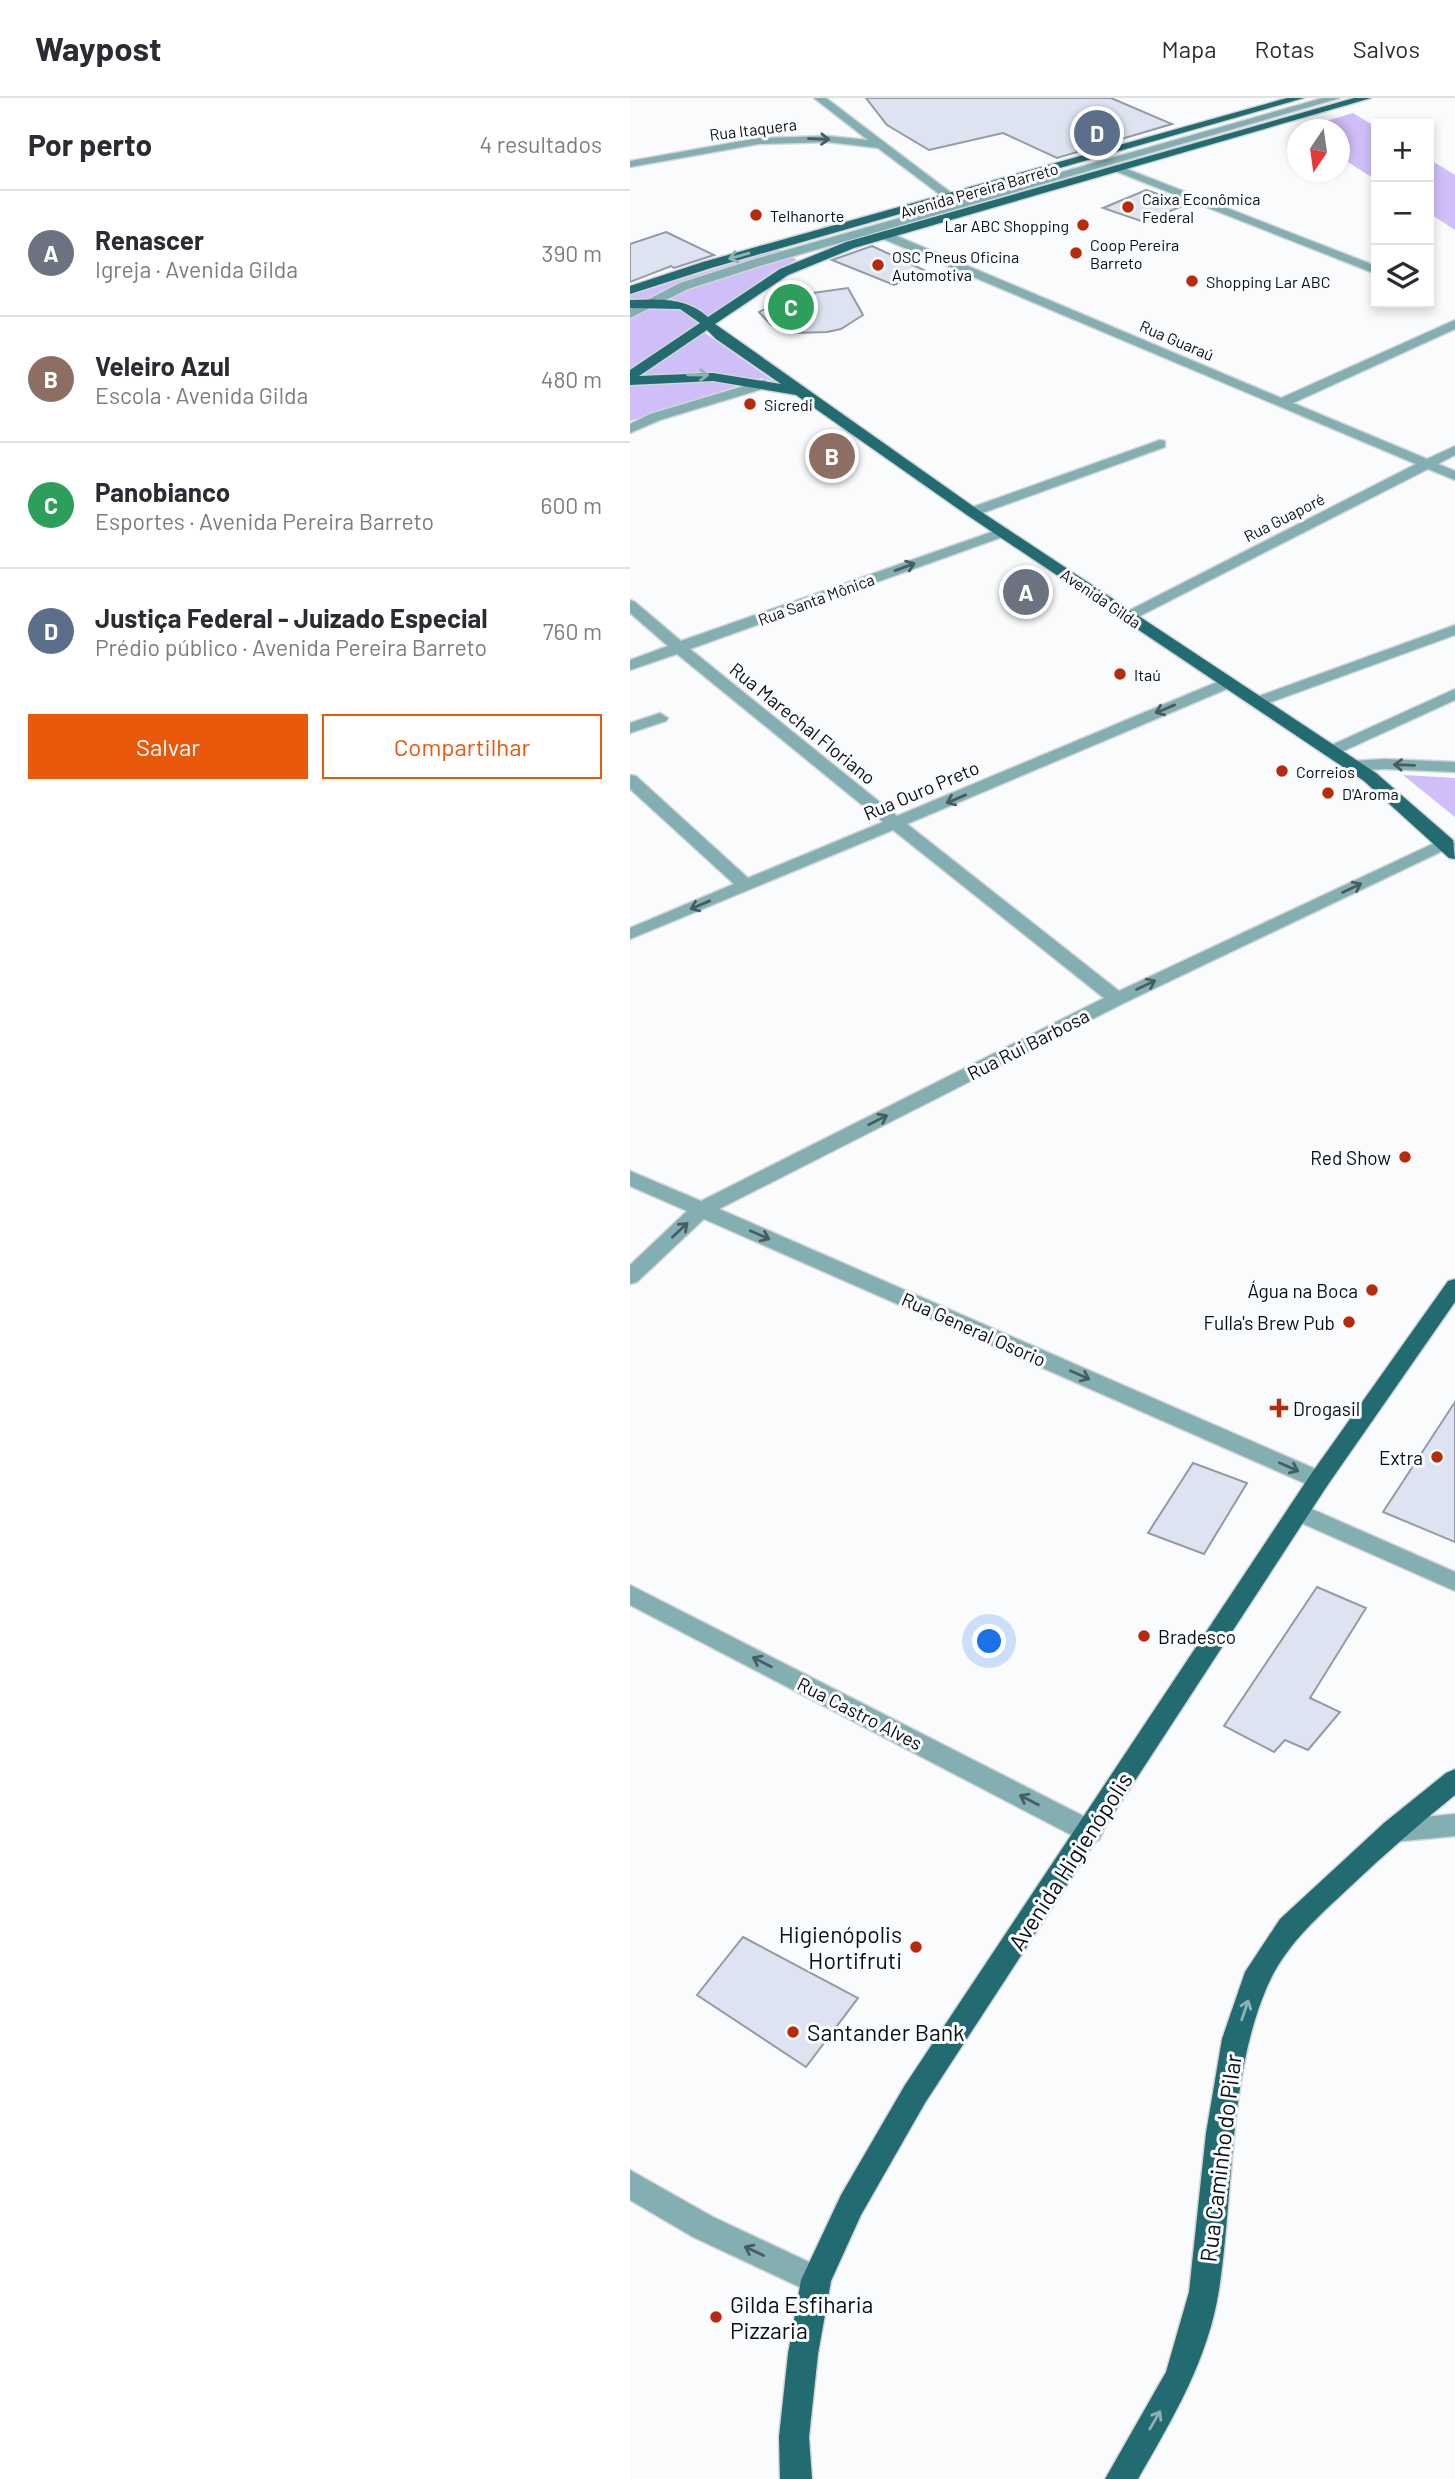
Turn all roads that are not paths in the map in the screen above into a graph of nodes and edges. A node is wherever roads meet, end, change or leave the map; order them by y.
1 (819, 98) edge
2 (1300, 98) edge
3 (1335, 98) edge
4 (1366, 98) edge
5 (881, 145) junction
6 (630, 164) edge
7 (1119, 169) junction
8 (950, 197) junction
9 (885, 234) junction
10 (829, 253) junction
11 (759, 262) junction
12 (1371, 268) edge
13 (630, 290) edge
14 (651, 303) junction
15 (630, 304) edge
16 (630, 314) edge
17 (1455, 324) edge
18 (708, 325) junction
19 (630, 379) edge
20 (764, 384) junction
21 (806, 394) junction
22 (1281, 403) junction
23 (630, 429) edge
24 (1160, 444) dead end
25 (1455, 450) edge
26 (1426, 464) junction
27 (1455, 477) edge
28 (972, 512) junction
29 (1003, 532) junction
30 (630, 605) edge
31 (1129, 616) junction
32 (1455, 630) edge
33 (680, 647) junction
34 (630, 665) edge
35 (1228, 683) junction
36 (1455, 694) edge
37 (1257, 702) junction
38 (660, 718) dead end
39 (630, 728) edge
40 (1331, 751) junction
41 (1353, 766) junction
42 (1455, 767) edge
43 (630, 780) edge
44 (895, 824) junction
45 (1451, 849) edge
46 (746, 886) junction
47 (630, 934) edge
48 (1117, 999) junction
49 (630, 1178) edge
50 (702, 1209) junction
51 (630, 1277) edge
52 (1455, 1286) edge
53 (1319, 1480) junction
54 (1298, 1512) junction
55 (1455, 1582) edge
56 (630, 1594) edge
57 (1455, 1780) edge
58 (1455, 1825) edge
59 (1392, 1831) junction
60 (1090, 1832) junction
61 (630, 2184) edge
62 (816, 2280) junction
63 (796, 2479) edge
64 (1121, 2479) edge

1 - 5 street
2 - 8 main road, Avenida Pereira Barreto
3 - 11 street
4 - 7 main road, Avenida Pereira Barreto
6 -> 5 street, Rua Itaquera
5 - 8 street
7 - 9 main road, Avenida Pereira Barreto
7 - 12 street
8 -> 13 main road, Avenida Pereira Barreto
9 - 10 main road, Avenida Pereira Barreto
9 - 22 street, Rua Guaraú
10 - 11 street
10 - 18 main road, Avenida Pereira Barreto
11 - 14 street
14 - 15 main road, Avenida Gilda
14 - 16 street
14 - 18 main road, Avenida Gilda
17 - 22 street
18 - 19 main road, Avenida Pereira Barreto
18 - 21 main road, Avenida Gilda
19 -> 20 main road
20 - 21 main road
20 - 23 street
21 - 28 main road, Avenida Gilda
22 - 26 street, Rua Guaraú
24 - 28 street
25 - 26 street, Rua Guaporé
26 - 27 street, Rua Guaraú
26 - 31 street, Rua Guaporé
28 - 29 main road, Avenida Gilda
29 - 31 main road, Avenida Gilda
33 -> 29 street, Rua Santa Mônica
30 - 33 street, Rua Marechal Floriano
31 - 35 main road, Avenida Gilda
32 - 37 street
33 - 34 street, Rua Santa Mônica
33 - 44 street, Rua Marechal Floriano
35 - 37 main road, Avenida Gilda
35 -> 44 street, Rua Ouro Preto
36 - 40 street
37 - 40 main road, Avenida Gilda
38 - 39 street
40 - 41 main road, Avenida Gilda
42 -> 41 street
41 - 45 main road, Avenida Gilda
43 - 46 street
44 - 46 street, Rua Ouro Preto
44 - 48 street, Rua Marechal Floriano
48 -> 45 street, Rua Rui Barbosa
46 -> 47 street, Rua Ouro Preto
50 -> 48 street, Rua Rui Barbosa
49 - 50 street, Rua General Osorio
51 -> 50 street, Rua Rui Barbosa
50 -> 53 street, Rua General Osorio
52 - 53 main road, Avenida Higienópolis
53 - 54 main road, Avenida Higienópolis
54 - 55 street
54 - 60 main road, Avenida Higienópolis
60 -> 56 street, Rua Castro Alves
57 - 59 main road, Rua Caminho do Pilar
58 - 59 street
64 -> 59 main road, Rua Caminho do Pilar
60 - 62 main road, Avenida Higienópolis
62 -> 61 street
62 - 63 main road, Avenida Higienópolis

